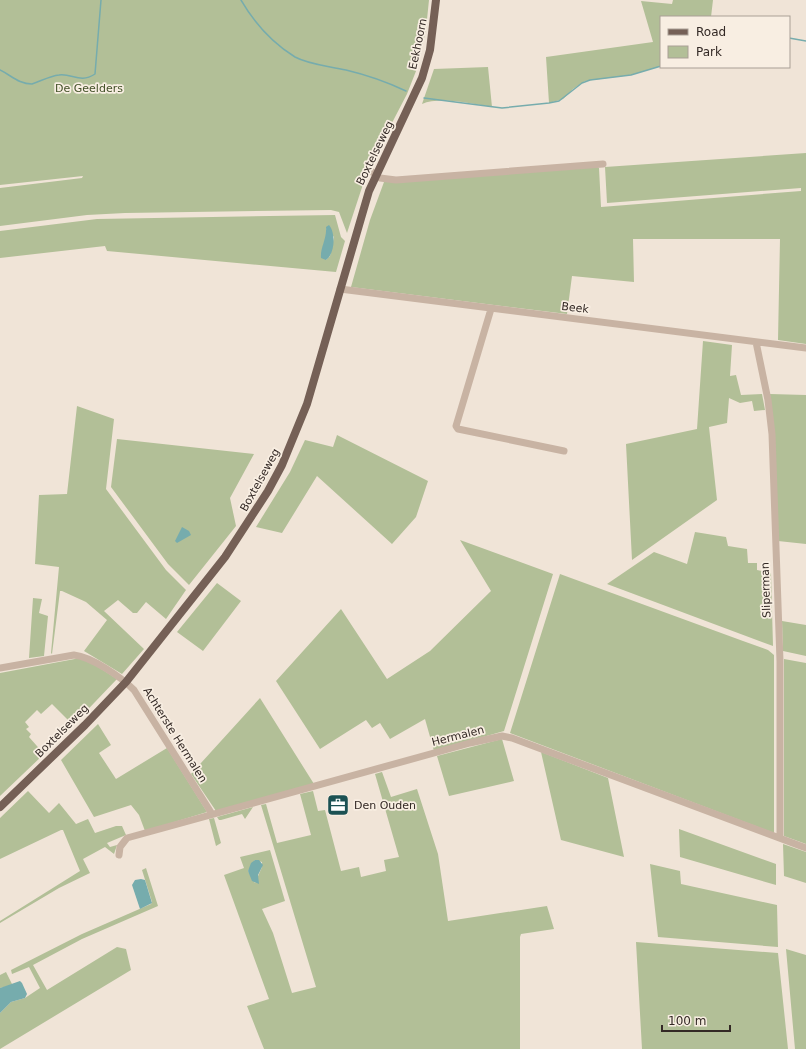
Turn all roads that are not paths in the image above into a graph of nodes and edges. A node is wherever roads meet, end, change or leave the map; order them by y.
1 (436, 0) edge
2 (416, 92) joint
3 (604, 164) dead end
4 (373, 173) junction
5 (340, 290) junction
6 (491, 308) junction
7 (756, 342) junction
8 (806, 348) edge
9 (564, 451) dead end
10 (0, 668) edge
11 (126, 682) junction
12 (0, 807) edge
13 (212, 814) junction
14 (780, 838) junction
15 (806, 848) edge
16 (118, 855) dead end

1 - 2 main road, Eekhoorn
2 - 4 main road, Boxtelseweg
3 - 4 street
4 - 5 main road, Boxtelseweg
5 - 6 street, Beek
5 - 11 main road, Boxtelseweg
6 - 7 street, Beek
6 - 9 street
7 - 8 street, Beek
7 - 14 street, Sliperman
10 - 11 street, Achterste Hermalen
11 - 12 main road, Boxtelseweg
11 - 13 street, Achterste Hermalen
13 - 14 street, Hermalen
13 - 16 street, Hermalen
14 - 15 street, Hermalen

